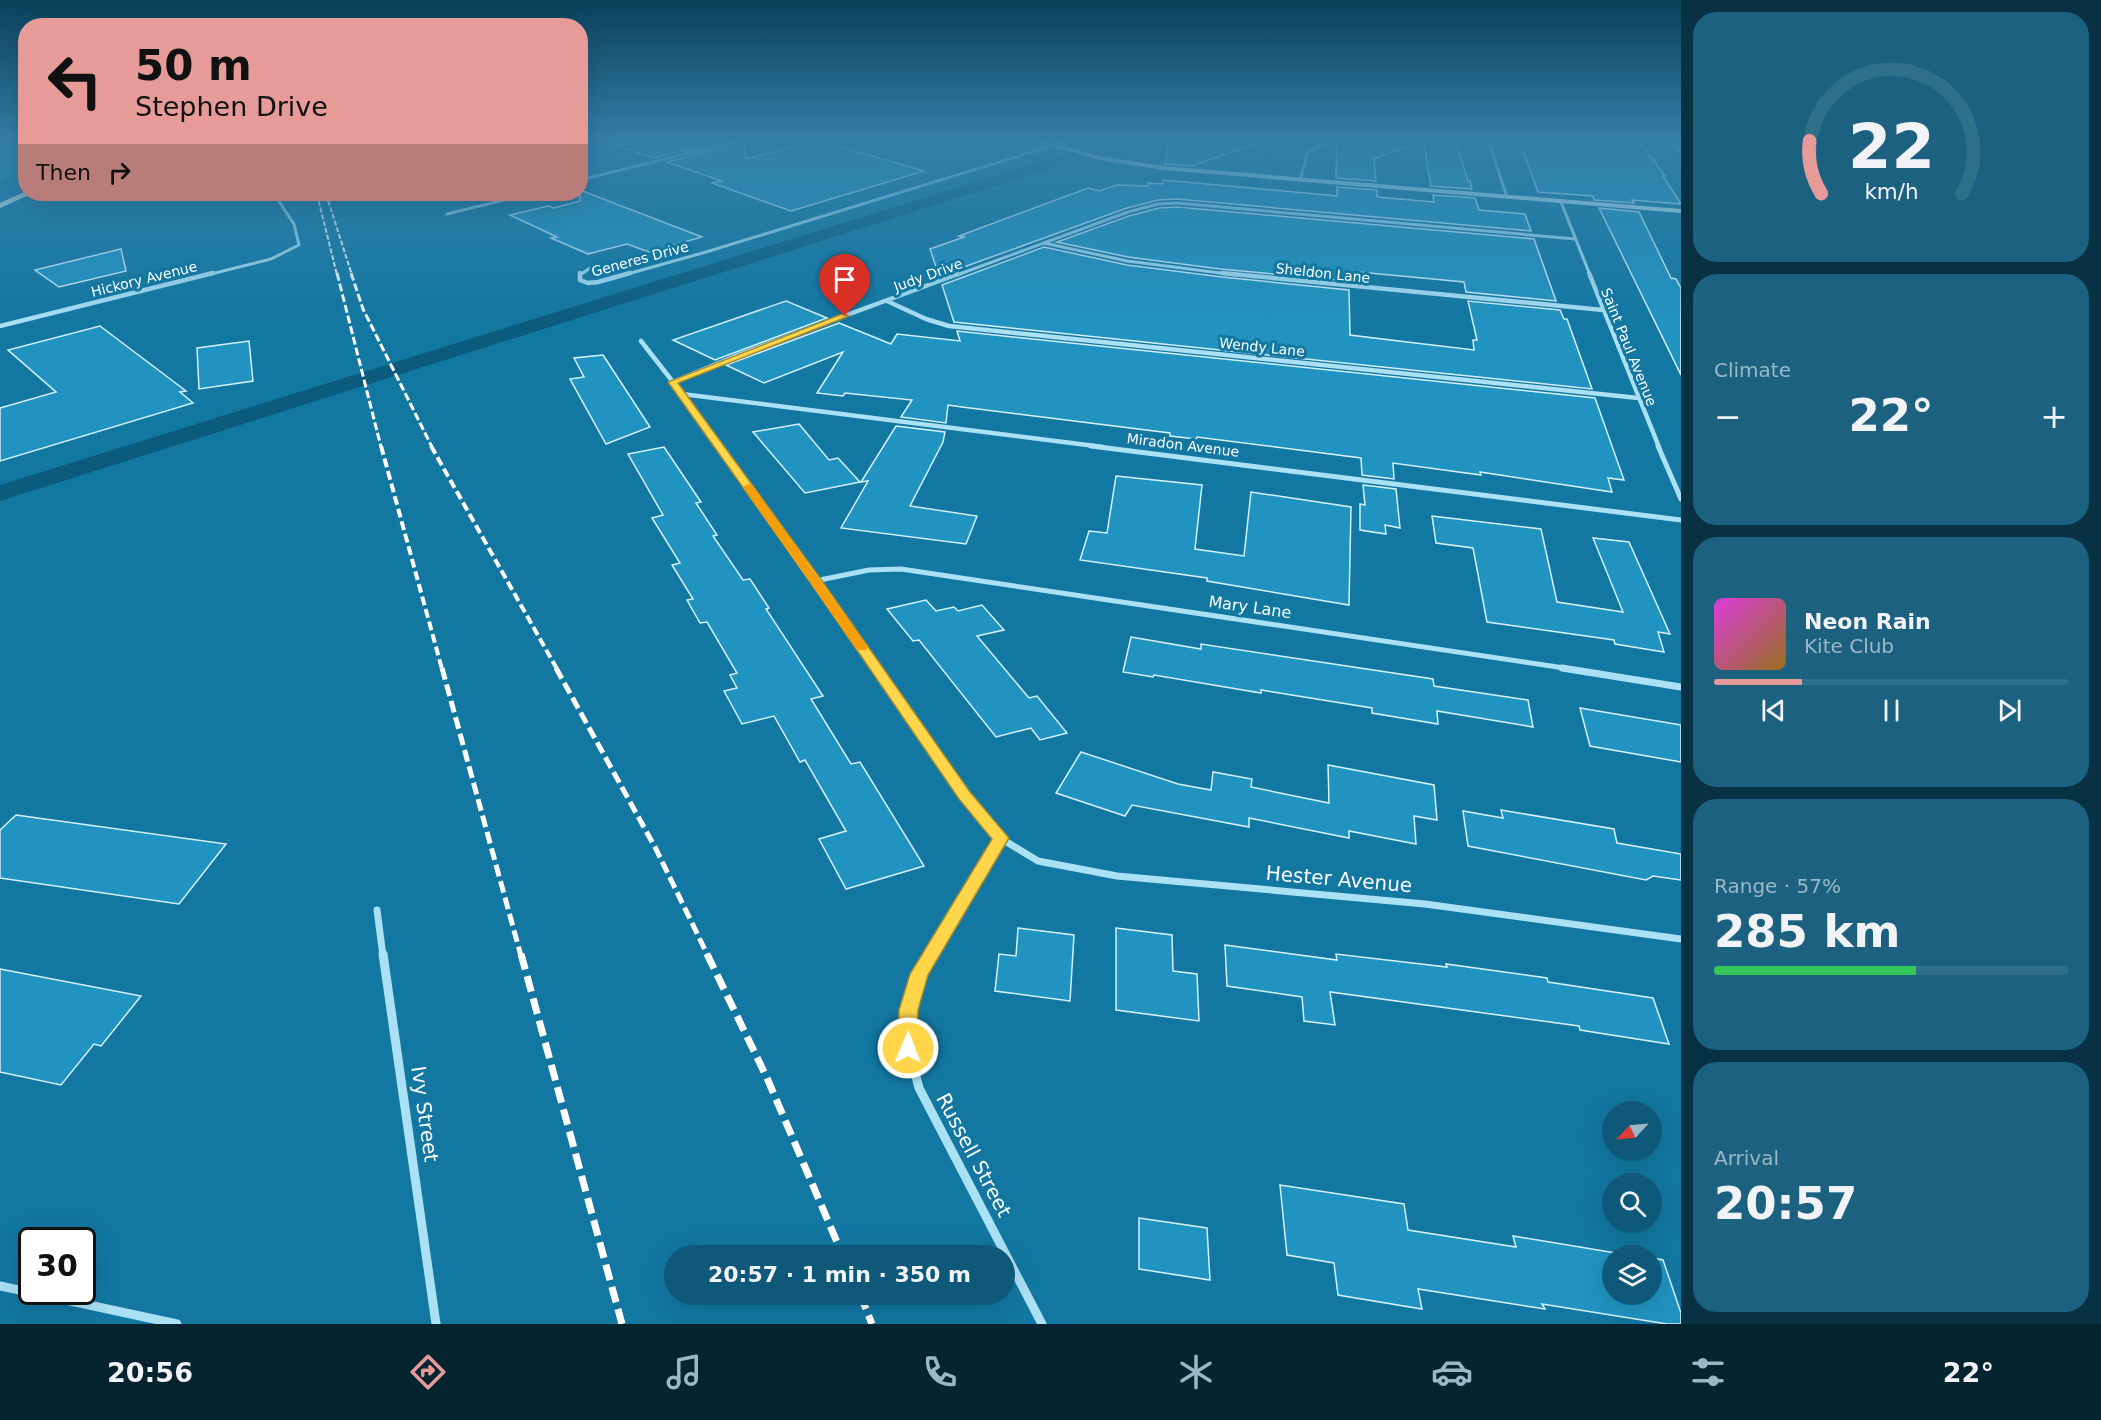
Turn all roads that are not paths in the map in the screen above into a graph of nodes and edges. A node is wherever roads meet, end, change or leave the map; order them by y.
1 (280, 202) edge
2 (496, 202) edge
3 (870, 202) edge
4 (1561, 202) joint
5 (1681, 211) edge
6 (447, 214) dead end
7 (1575, 239) junction
8 (1043, 243) junction
9 (593, 266) dead end
10 (887, 301) junction
11 (1603, 310) junction
12 (0, 326) edge
13 (641, 341) dead end
14 (673, 382) junction
15 (682, 394) junction
16 (1638, 398) junction
17 (1681, 499) edge
18 (1681, 520) edge
19 (815, 581) junction
20 (1681, 687) edge
21 (1000, 838) junction
22 (377, 910) dead end
23 (1681, 939) edge
24 (0, 1286) edge
25 (177, 1324) edge
26 (436, 1324) edge
27 (1042, 1324) edge

1 - 12 street, Hickory Avenue
2 - 6 street
3 - 9 street, Generes Drive
4 - 5 street
4 - 7 street, Saint Paul Avenue
7 - 8 street, Judy Drive
7 - 11 street, Saint Paul Avenue
8 - 10 street, Judy Drive
8 - 11 street, Sheldon Lane
10 - 14 street, Judy Drive
10 - 16 street, Wendy Lane
11 - 16 street, Saint Paul Avenue
13 - 14 street
14 - 15 street, Hester Avenue
15 - 18 street, Miradon Avenue
15 - 19 street, Hester Avenue
16 - 17 street, Saint Paul Avenue
19 - 20 street, Mary Lane
19 - 21 street, Hester Avenue
21 - 23 street, Hester Avenue
21 - 27 street, Russell Street
22 - 26 street, Ivy Street
24 - 25 street

